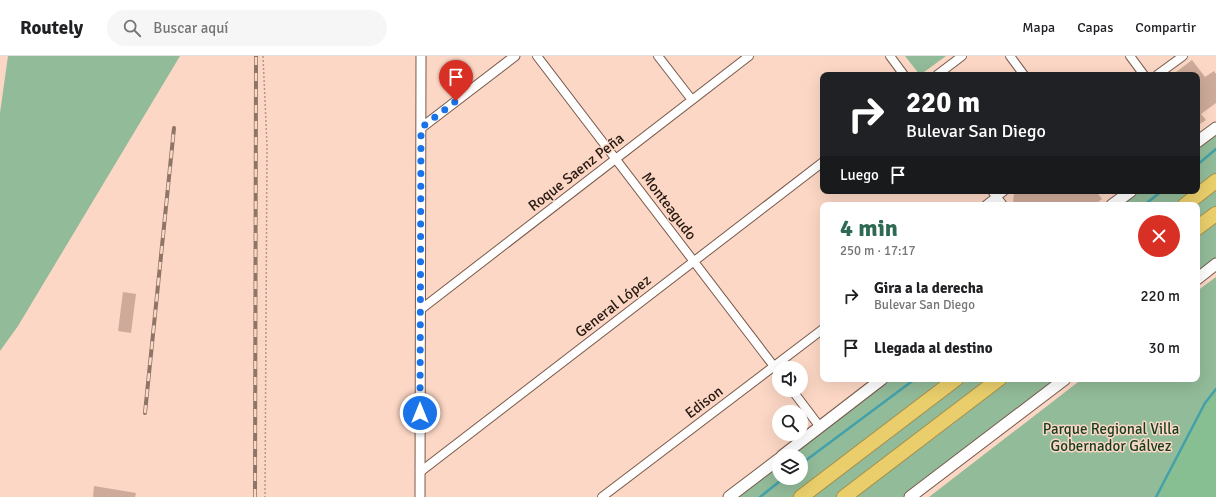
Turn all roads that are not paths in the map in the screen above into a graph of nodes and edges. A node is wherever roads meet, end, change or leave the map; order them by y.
1 (421, 56) edge
2 (515, 56) edge
3 (537, 56) edge
4 (658, 56) edge
5 (749, 56) edge
6 (890, 56) edge
7 (962, 56) edge
8 (1010, 56) edge
9 (1130, 56) edge
10 (1184, 56) edge
11 (902, 72) edge
12 (940, 72) edge
13 (1022, 72) edge
14 (1142, 72) edge
15 (1161, 72) edge
16 (692, 100) junction
17 (421, 128) junction
18 (1216, 128) edge
19 (1200, 140) edge
20 (616, 159) junction
21 (820, 164) edge
22 (1216, 182) edge
23 (994, 194) edge
24 (1127, 194) edge
25 (1200, 194) edge
26 (1200, 194) edge
27 (1001, 202) edge
28 (1116, 202) edge
29 (1189, 202) edge
30 (1216, 214) edge
31 (1200, 226) edge
32 (693, 261) junction
33 (1216, 264) edge
34 (1200, 276) edge
35 (420, 310) junction
36 (820, 332) edge
37 (786, 361) edge
38 (772, 365) edge
39 (772, 373) edge
40 (878, 382) edge
41 (952, 382) edge
42 (995, 382) edge
43 (1061, 382) edge
44 (797, 397) edge
45 (820, 427) junction
46 (791, 449) edge
47 (772, 464) edge
48 (420, 472) junction
49 (420, 497) edge
50 (602, 497) edge
51 (729, 497) edge
52 (801, 497) edge
53 (844, 497) edge
54 (910, 497) edge

1 - 17 street
2 - 17 street
3 - 20 street, Monteagudo
4 - 16 street
5 - 16 street, Roque Saenz Peña
6 - 11 street
7 - 12 street
8 - 13 street
9 - 14 street
10 - 15 street
16 - 20 street, Roque Saenz Peña
17 - 35 street
18 - 19 main road
20 - 32 street, Monteagudo
20 - 35 street, Roque Saenz Peña
21 - 32 street, General López
22 - 25 highway
23 - 27 street
24 - 28 main road
26 - 29 highway
30 - 31 highway
32 - 38 street, Monteagudo
32 - 48 street, General López
33 - 34 main road
35 - 48 street
36 - 37 street, Edison
39 - 50 street, Edison
40 - 45 main road
41 - 52 highway
42 - 53 highway
43 - 54 main road
44 - 45 street
45 - 46 main road
47 - 51 main road
48 - 49 street

